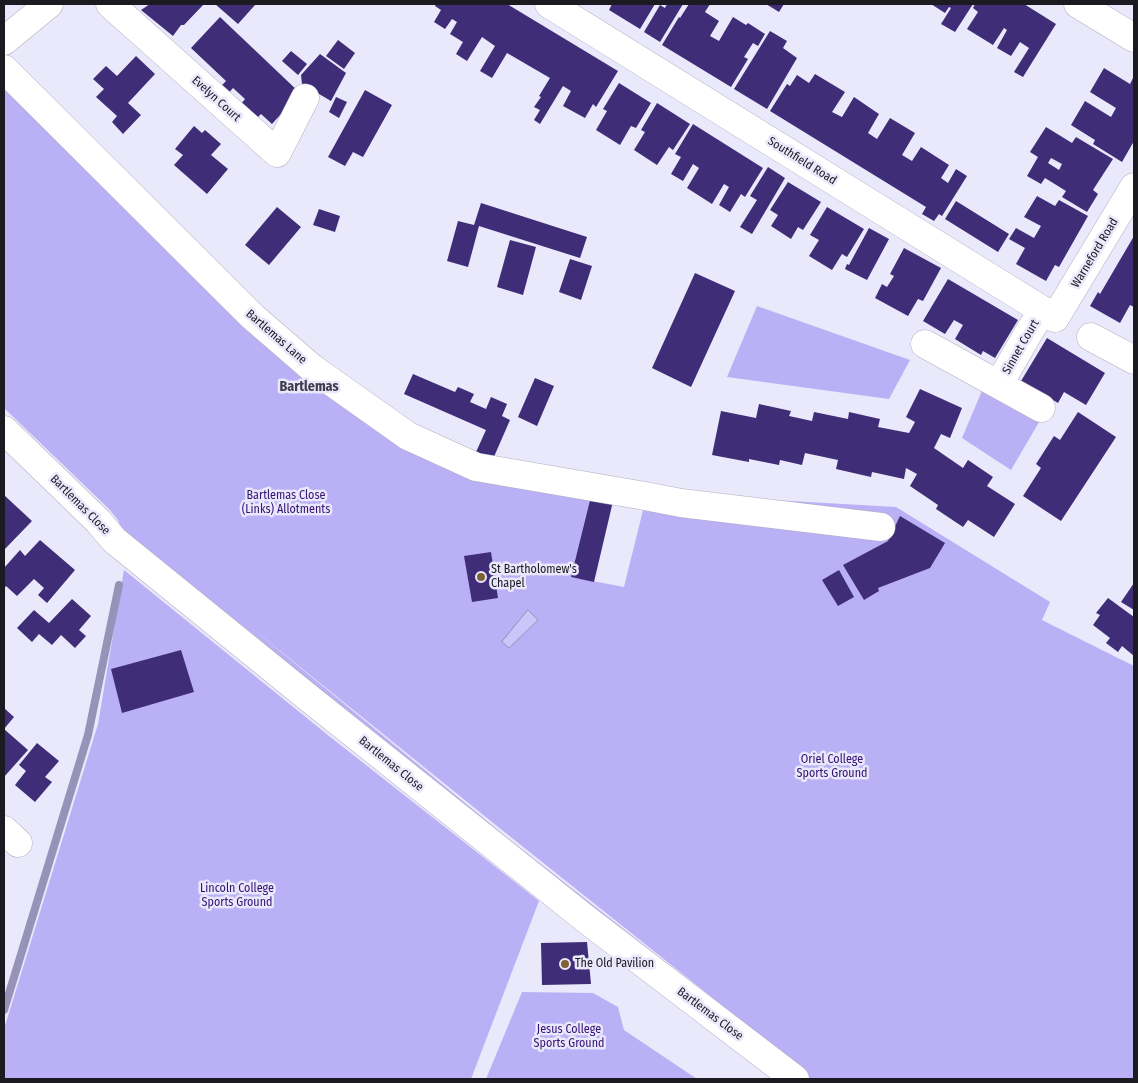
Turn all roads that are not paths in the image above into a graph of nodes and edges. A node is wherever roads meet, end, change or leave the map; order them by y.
1 (49, 4) edge
2 (110, 4) edge
3 (549, 4) edge
4 (1078, 4) edge
5 (1134, 38) edge
6 (4, 40) edge
7 (4, 69) edge
8 (305, 98) dead end
9 (1134, 187) edge
10 (1049, 314) junction
11 (1091, 337) dead end
12 (925, 344) dead end
13 (1134, 360) edge
14 (999, 384) junction
15 (1041, 408) dead end
16 (4, 430) edge
17 (881, 528) dead end
18 (795, 1079) edge

1 - 6 street
2 - 8 street, Evelyn Court
3 - 10 street, Southfield Road
4 - 5 street
7 - 17 street, Bartlemas Lane
9 - 10 street, Warneford Road
10 - 14 street, Sinnet Court
11 - 13 street
12 - 14 street, Sinnet Court
14 - 15 street, Sinnet Court
16 - 18 street, Bartlemas Close

